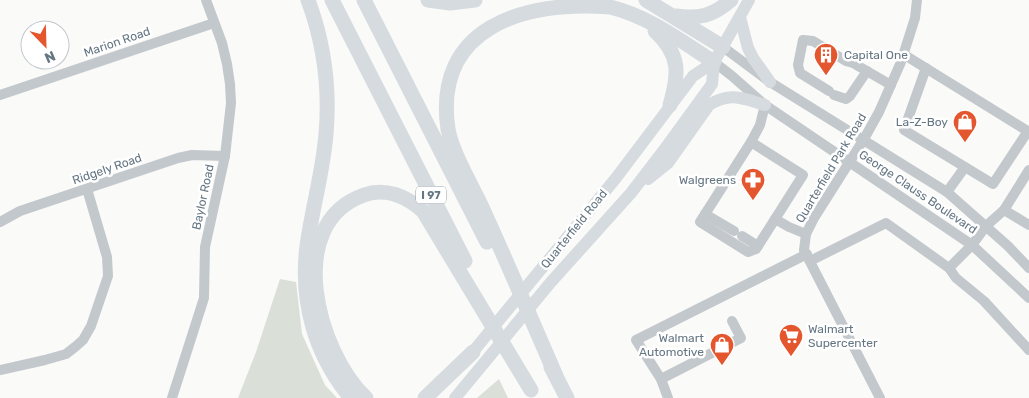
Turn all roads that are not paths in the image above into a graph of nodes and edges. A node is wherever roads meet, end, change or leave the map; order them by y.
1 (206, 0) edge
2 (308, 0) edge
3 (332, 0) edge
4 (364, 0) edge
5 (428, 0) edge
6 (475, 0) edge
7 (646, 0) edge
8 (731, 0) edge
9 (749, 0) edge
10 (915, 1) edge
11 (640, 16) junction
12 (674, 16) junction
13 (740, 17) junction
14 (214, 23) junction
15 (723, 48) junction
16 (903, 54) junction
17 (714, 62) junction
18 (926, 68) junction
19 (866, 71) junction
20 (770, 82) junction
21 (891, 85) junction
22 (0, 95) edge
23 (765, 105) junction
24 (670, 106) junction
25 (1028, 132) edge
26 (864, 139) junction
27 (751, 142) junction
28 (225, 156) junction
29 (850, 161) junction
30 (965, 167) junction
31 (1029, 170) edge
32 (87, 189) junction
33 (947, 192) junction
34 (631, 193) junction
35 (1004, 210) junction
36 (705, 214) junction
37 (775, 219) junction
38 (0, 222) edge
39 (1029, 225) edge
40 (986, 226) junction
41 (806, 234) junction
42 (972, 244) junction
43 (758, 246) junction
44 (808, 257) junction
45 (949, 268) junction
46 (1029, 268) edge
47 (1029, 298) edge
48 (732, 321) dead end
49 (1029, 350) edge
50 (473, 352) junction
51 (0, 370) edge
52 (556, 376) junction
53 (661, 378) junction
54 (533, 394) edge
55 (172, 398) edge
56 (351, 398) edge
57 (366, 398) edge
58 (425, 398) edge
59 (436, 398) edge
60 (455, 398) edge
61 (567, 398) edge
62 (668, 398) edge
63 (880, 398) edge

1 - 14 street, Baylor Road
2 - 56 highway
3 - 54 highway, I 97
4 - 52 highway, I 97
5 - 6 highway
7 - 12 highway
8 - 12 highway
9 - 13 main road, Quarterfield Road
10 - 16 street, Quarterfield Park Road
11 - 17 highway
11 - 24 highway
11 - 52 highway
12 - 15 highway
13 - 15 main road, Quarterfield Road
13 - 20 main road
14 - 22 street, Marion Road
14 - 28 street, Baylor Road
15 - 17 main road, Quarterfield Road
15 - 20 street, George Clauss Boulevard
16 - 18 street
16 - 21 street, Quarterfield Park Road
17 - 23 street, George Clauss Boulevard
17 - 24 main road, Quarterfield Road
17 - 34 main road, Quarterfield Road
18 - 25 street
18 - 30 street
19 - 19 street
19 - 21 street
20 - 26 street, George Clauss Boulevard
21 - 26 street, Quarterfield Park Road
23 - 27 street
23 - 29 street, George Clauss Boulevard
23 - 34 main road
24 - 50 main road, Quarterfield Road
25 - 30 street
26 - 29 street, Quarterfield Park Road
26 - 33 street, George Clauss Boulevard
27 - 36 street
27 - 37 street
28 - 32 street, Ridgely Road
28 - 55 street, Baylor Road
29 - 41 street, Quarterfield Park Road
29 - 42 street, George Clauss Boulevard
30 - 33 street
31 - 35 street
32 - 38 street, Ridgely Road
32 - 51 street
33 - 40 street, George Clauss Boulevard
34 - 60 main road, Quarterfield Road
35 - 39 street
35 - 40 street
36 - 43 street
36 - 43 street
37 - 41 street
37 - 43 street
40 - 42 street
40 - 46 street, George Clauss Boulevard
41 - 44 street, Quarterfield Park Road
42 - 45 street
42 - 47 street, George Clauss Boulevard
44 - 45 street
44 - 53 street
44 - 63 street, Quarterfield Park Road
45 - 49 street
48 - 53 street
50 - 58 highway
50 - 59 main road, Quarterfield Road
52 - 61 highway, I 97
53 - 62 street
54 - 57 highway

